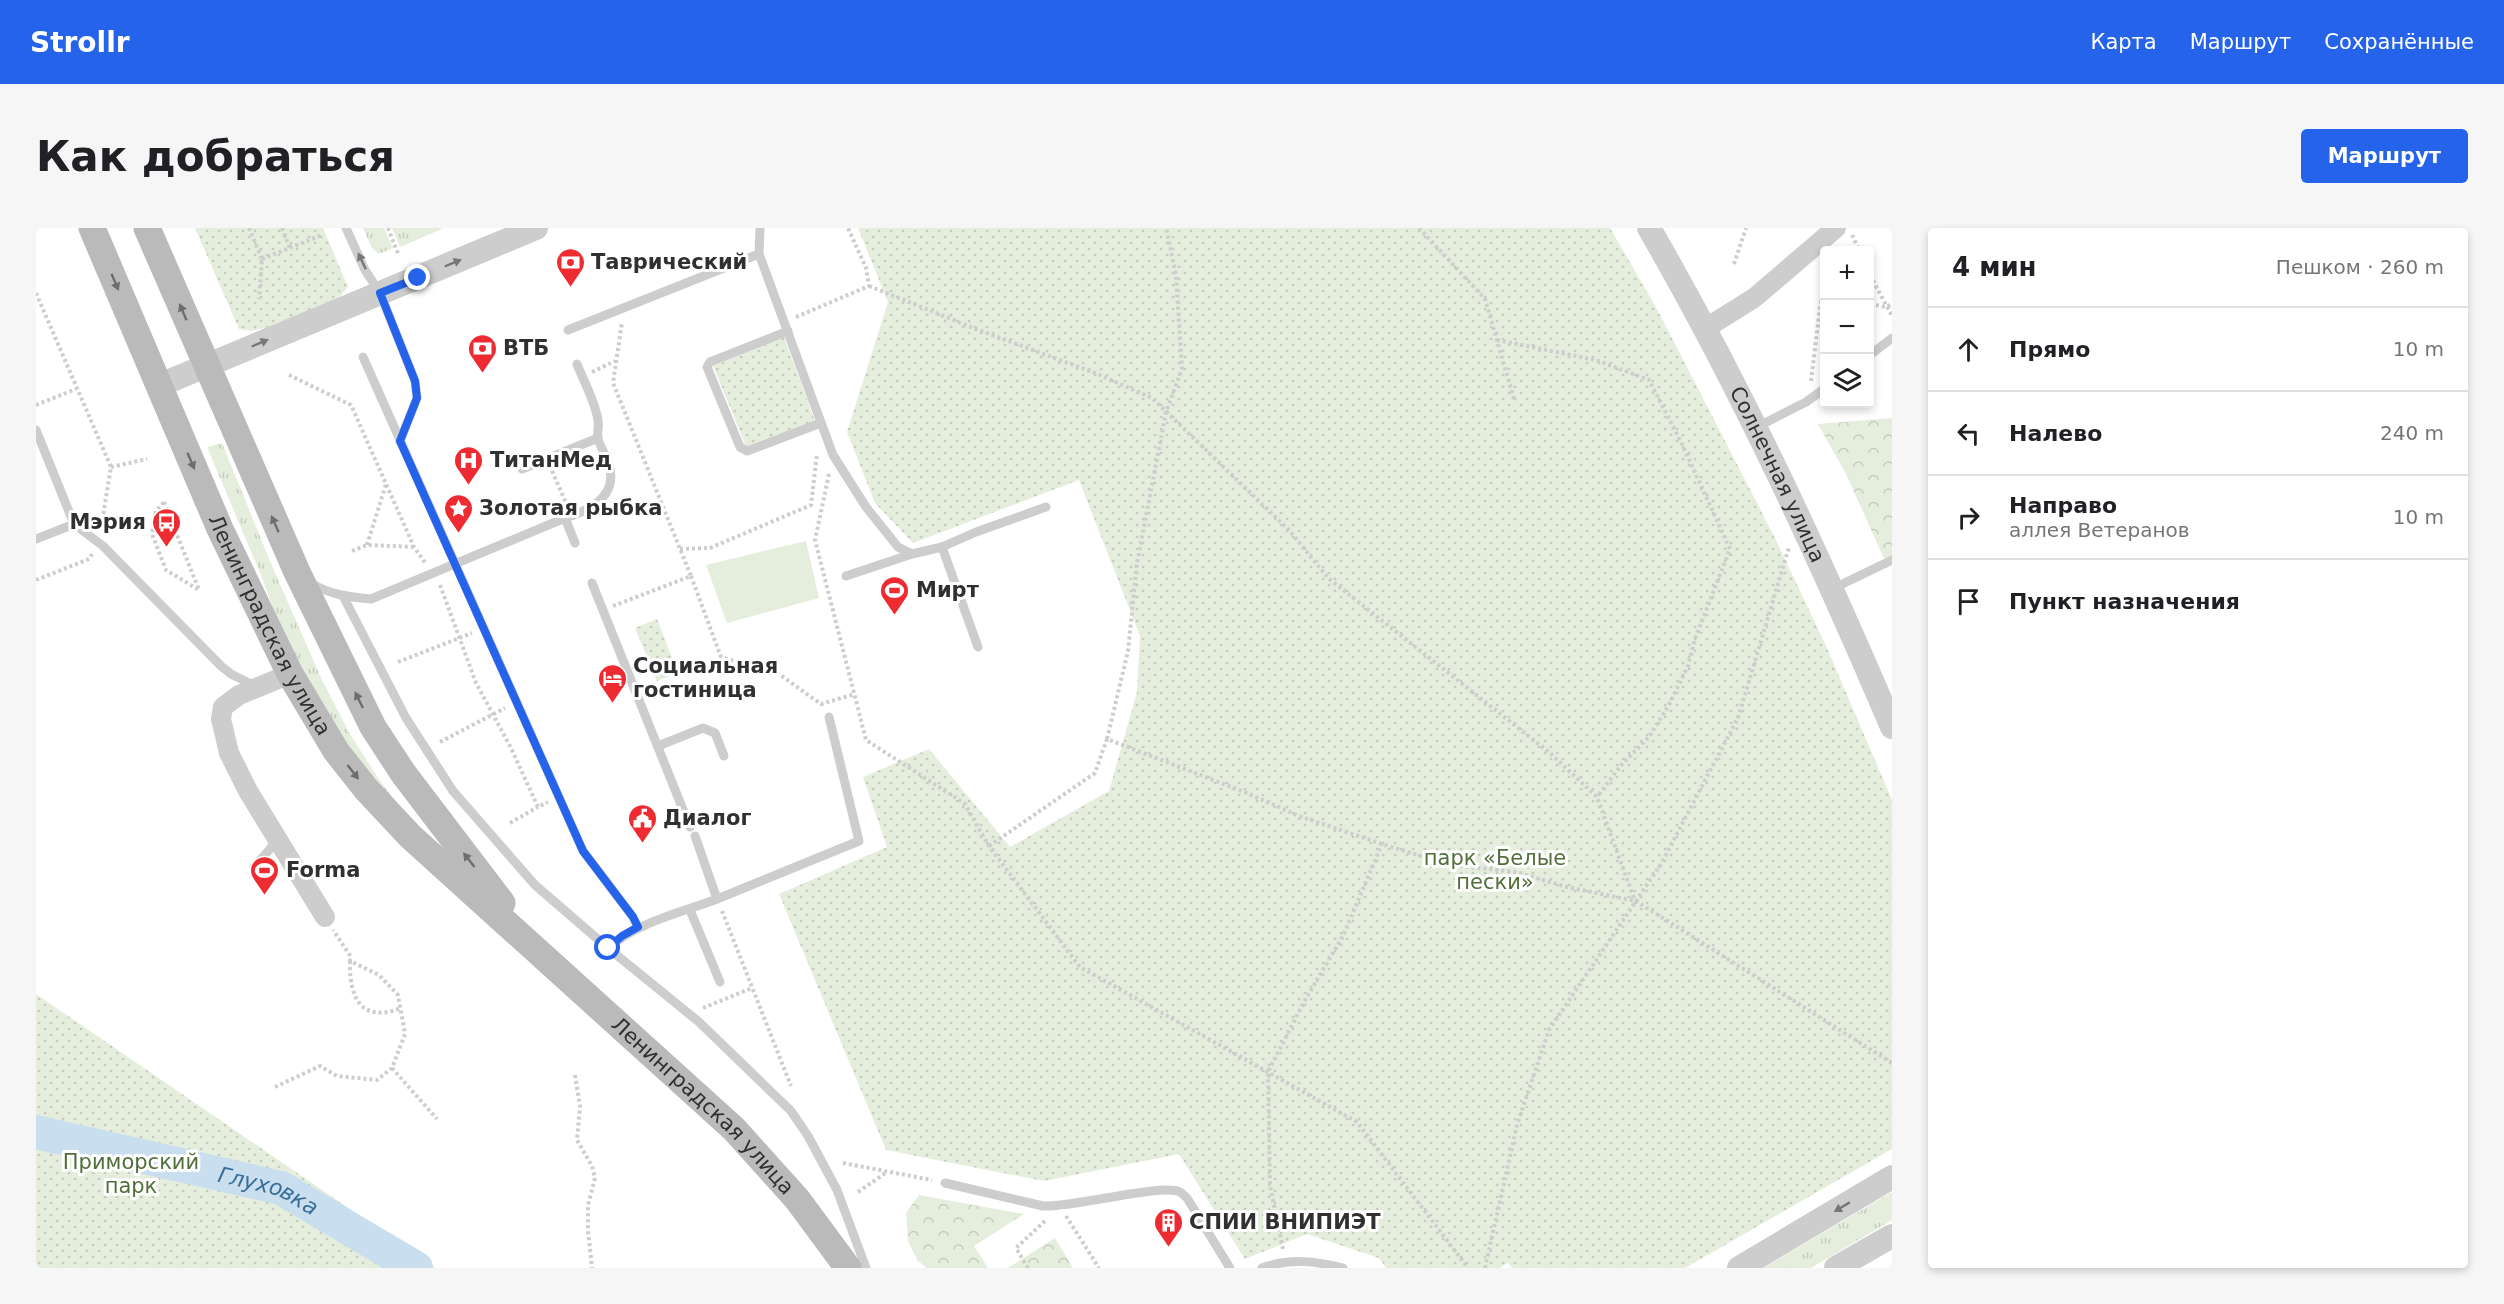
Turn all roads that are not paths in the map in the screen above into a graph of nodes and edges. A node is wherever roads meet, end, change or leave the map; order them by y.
1 (92, 228) edge
2 (147, 228) edge
3 (346, 228) edge
4 (536, 228) edge
5 (760, 228) edge
6 (1649, 228) edge
7 (1836, 228) edge
8 (759, 254) junction
9 (380, 293) junction
10 (786, 327) junction
11 (1706, 328) junction
12 (568, 330) dead end
13 (1892, 338) edge
14 (1870, 354) edge
15 (363, 357) dead end
16 (577, 364) dead end
17 (206, 366) junction
18 (160, 385) junction
19 (1820, 392) edge
20 (821, 423) junction
21 (1757, 427) junction
22 (36, 430) edge
23 (598, 438) junction
24 (400, 441) junction
25 (522, 469) dead end
26 (1046, 507) dead end
27 (567, 513) junction
28 (75, 524) junction
29 (36, 539) edge
30 (575, 543) dead end
31 (942, 547) junction
32 (912, 554) junction
33 (1892, 560) edge
34 (454, 565) junction
35 (297, 572) junction
36 (846, 576) dead end
37 (592, 583) dead end
38 (1832, 589) junction
39 (343, 596) junction
40 (978, 647) dead end
41 (290, 674) junction
42 (257, 687) junction
43 (829, 717) dead end
44 (1892, 727) edge
45 (658, 746) junction
46 (724, 756) dead end
47 (434, 814) junction
48 (690, 827) dead end
49 (410, 836) junction
50 (695, 836) dead end
51 (278, 840) junction
52 (254, 867) dead end
53 (717, 899) junction
54 (690, 910) junction
55 (325, 917) road end
56 (638, 927) junction
57 (608, 948) junction
58 (543, 957) junction
59 (720, 982) dead end
60 (1892, 1177) edge
61 (945, 1183) road end
62 (1892, 1236) edge
63 (848, 1268) edge
64 (866, 1268) edge
65 (1230, 1268) edge
66 (1262, 1268) edge
67 (1343, 1268) edge
68 (1739, 1268) edge
69 (1836, 1268) edge

1 -> 18 main road, Ленинградская улица
17 -> 2 main road, Ленинградская улица
9 -> 3 lane
9 -> 4 street
5 - 8 lane
6 - 11 street, Солнечная улица
7 - 11 street
8 - 10 lane
8 - 12 lane
17 -> 9 street
9 - 24 lane
10 - 20 lane
10 - 20 lane
11 - 21 street, Солнечная улица
13 - 14 lane
15 - 24 lane
16 - 23 lane
17 - 18 street
35 -> 17 main road, Ленинградская улица
18 -> 41 main road, Ленинградская улица
19 - 21 lane
20 - 32 lane
21 - 38 street, Солнечная улица
22 - 28 lane
23 - 25 lane
23 - 27 lane
24 - 34 lane
26 - 31 lane
27 - 30 lane
27 - 34 lane
28 - 29 lane
28 - 42 lane
31 - 32 lane
31 - 40 lane
32 - 36 lane
33 - 38 lane
34 - 39 lane
34 - 56 lane
35 - 39 lane
47 -> 35 main road, Ленинградская улица
37 - 45 lane
38 - 44 street, Солнечная улица
39 - 57 lane
41 - 42 street
41 -> 49 main road, Ленинградская улица
42 - 51 street
43 - 53 lane
45 - 46 lane
45 - 48 lane
47 - 49 main road
58 -> 47 main road, Ленинградская улица
49 - 58 main road, Ленинградская улица
50 - 53 lane
51 - 52 lane
51 - 55 street
53 - 54 lane
54 - 56 lane
54 - 59 lane
56 - 57 lane
57 - 64 lane
58 - 63 main road, Ленинградская улица
60 -> 68 street
61 - 65 lane
62 - 69 street
66 - 67 lane

